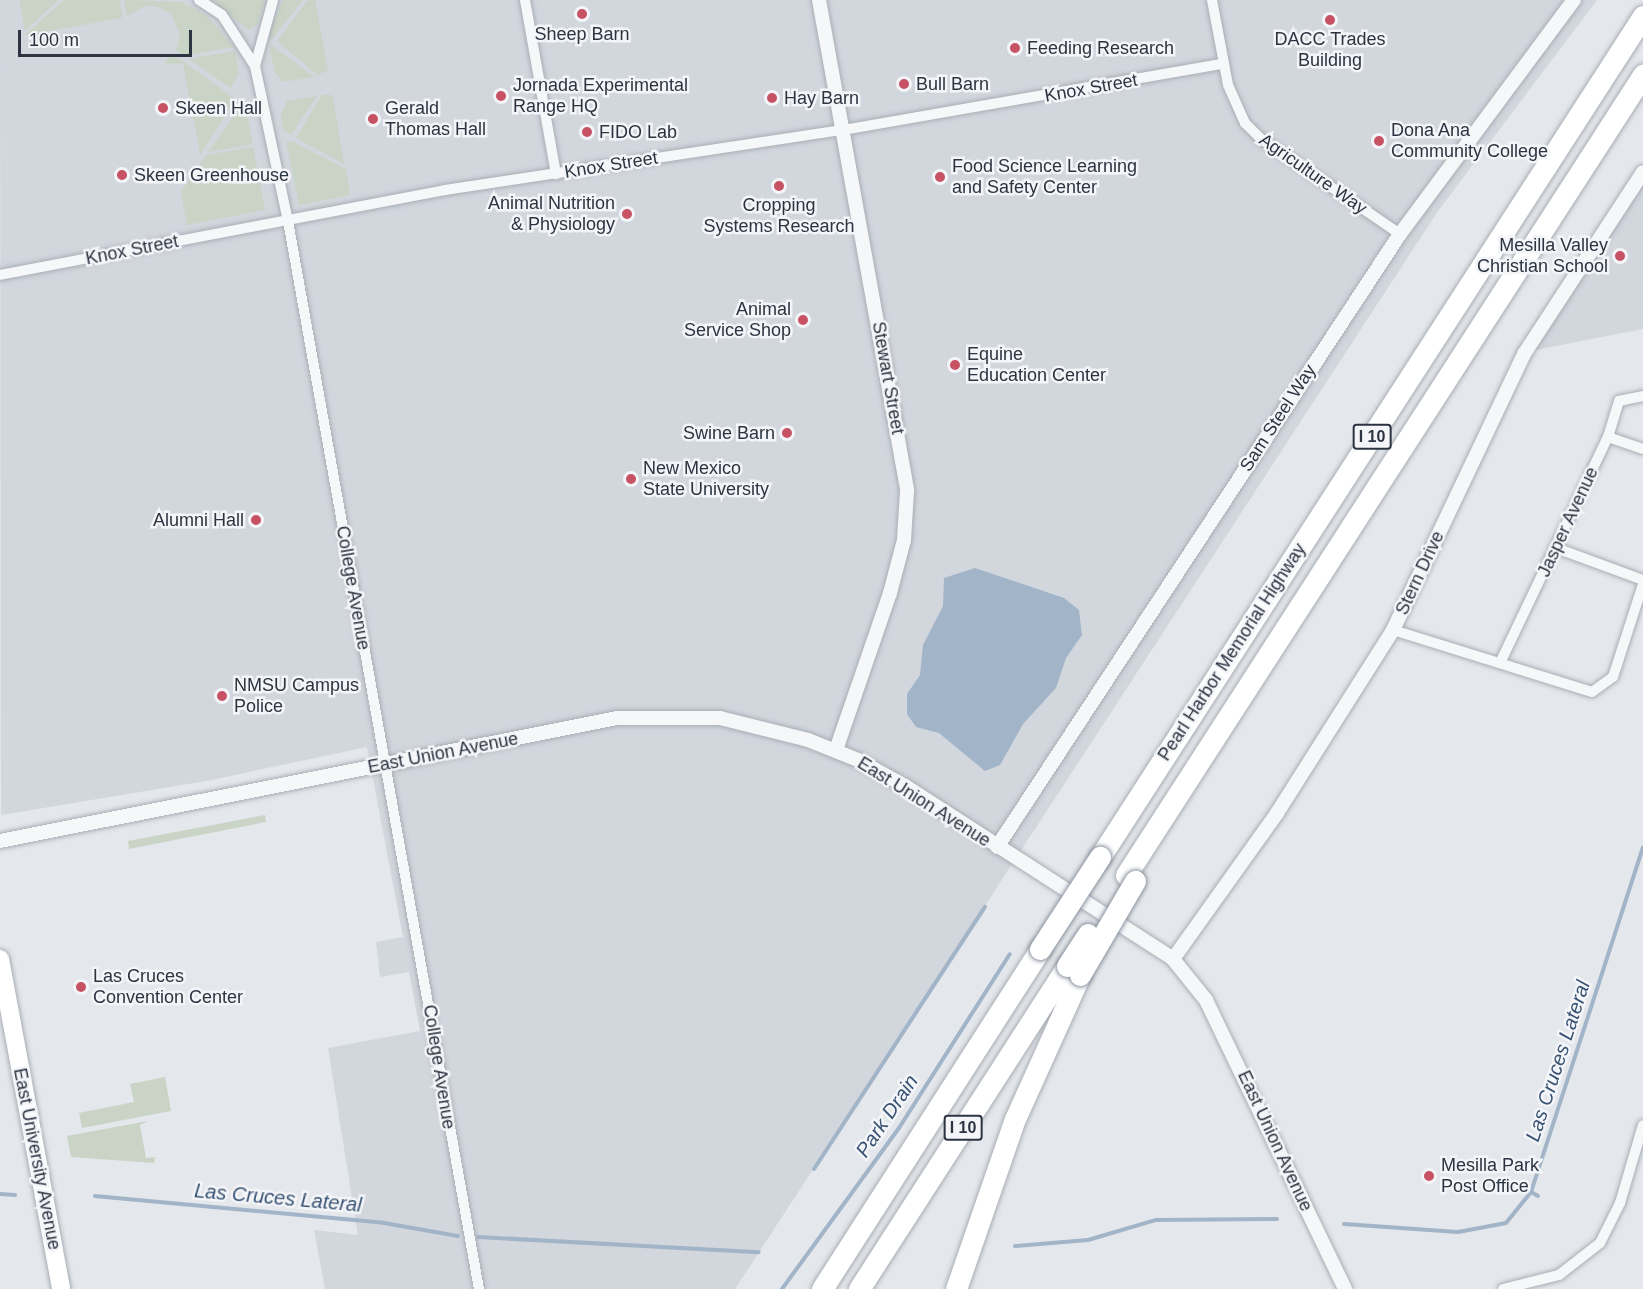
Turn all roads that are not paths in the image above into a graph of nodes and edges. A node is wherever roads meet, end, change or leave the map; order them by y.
1 (199, 0) edge
2 (273, 0) edge
3 (525, 0) edge
4 (819, 0) edge
5 (1212, 0) edge
6 (1574, 0) edge
7 (1643, 16) edge
8 (1223, 64) junction
9 (255, 66) junction
10 (1643, 75) edge
11 (843, 130) junction
12 (1643, 172) edge
13 (556, 174) junction
14 (288, 221) junction
15 (1400, 234) junction
16 (0, 275) edge
17 (1643, 396) edge
18 (1608, 437) junction
19 (1643, 449) edge
20 (1556, 548) junction
21 (1643, 582) edge
22 (1392, 630) junction
23 (1500, 663) junction
24 (836, 750) junction
25 (384, 765) junction
26 (0, 841) edge
27 (997, 847) junction
28 (0, 959) edge
29 (1173, 959) junction
30 (1074, 971) junction
31 (932, 1119) junction
32 (1643, 1125) edge
33 (979, 1216) junction
34 (61, 1289) edge
35 (479, 1289) edge
36 (805, 1289) edge
37 (822, 1289) edge
38 (859, 1289) edge
39 (950, 1289) edge
40 (956, 1289) edge
41 (1345, 1289) edge
42 (1503, 1289) edge

1 - 9 street
2 - 9 street
3 - 13 street
4 - 11 street, Stewart Street
5 - 8 street, Agriculture Way
6 - 15 street, Sam Steel Way
7 - 31 highway, Pearl Harbor Memorial Highway / I 10, bridge
8 - 11 street, Knox Street
8 - 15 street, Agriculture Way
9 - 14 street, College Avenue
10 - 30 highway, Pearl Harbor Memorial Highway / I 10, bridge
11 - 13 street, Knox Street
11 - 24 street, Stewart Street
12 - 22 street, Stern Drive
13 - 14 street, Knox Street
14 - 16 street, Knox Street
14 - 25 street, College Avenue
15 - 27 street, Sam Steel Way
17 - 18 street, Jasper Avenue
18 - 19 street
18 - 20 street, Jasper Avenue
20 - 21 street
20 - 23 street, Jasper Avenue
21 - 23 street
22 - 23 street
22 - 29 street, Stern Drive
24 - 25 street, East Union Avenue
24 - 27 street, East Union Avenue
25 - 26 street, East Union Avenue
25 - 35 street, College Avenue
27 - 29 street, East Union Avenue
28 - 34 main road, East University Avenue
29 - 41 street, East Union Avenue
30 - 33 highway
30 - 38 highway, Pearl Harbor Memorial Highway / I 10
31 - 36 highway
31 - 37 highway, Pearl Harbor Memorial Highway / I 10
32 - 42 street
33 - 39 highway
33 - 40 highway

